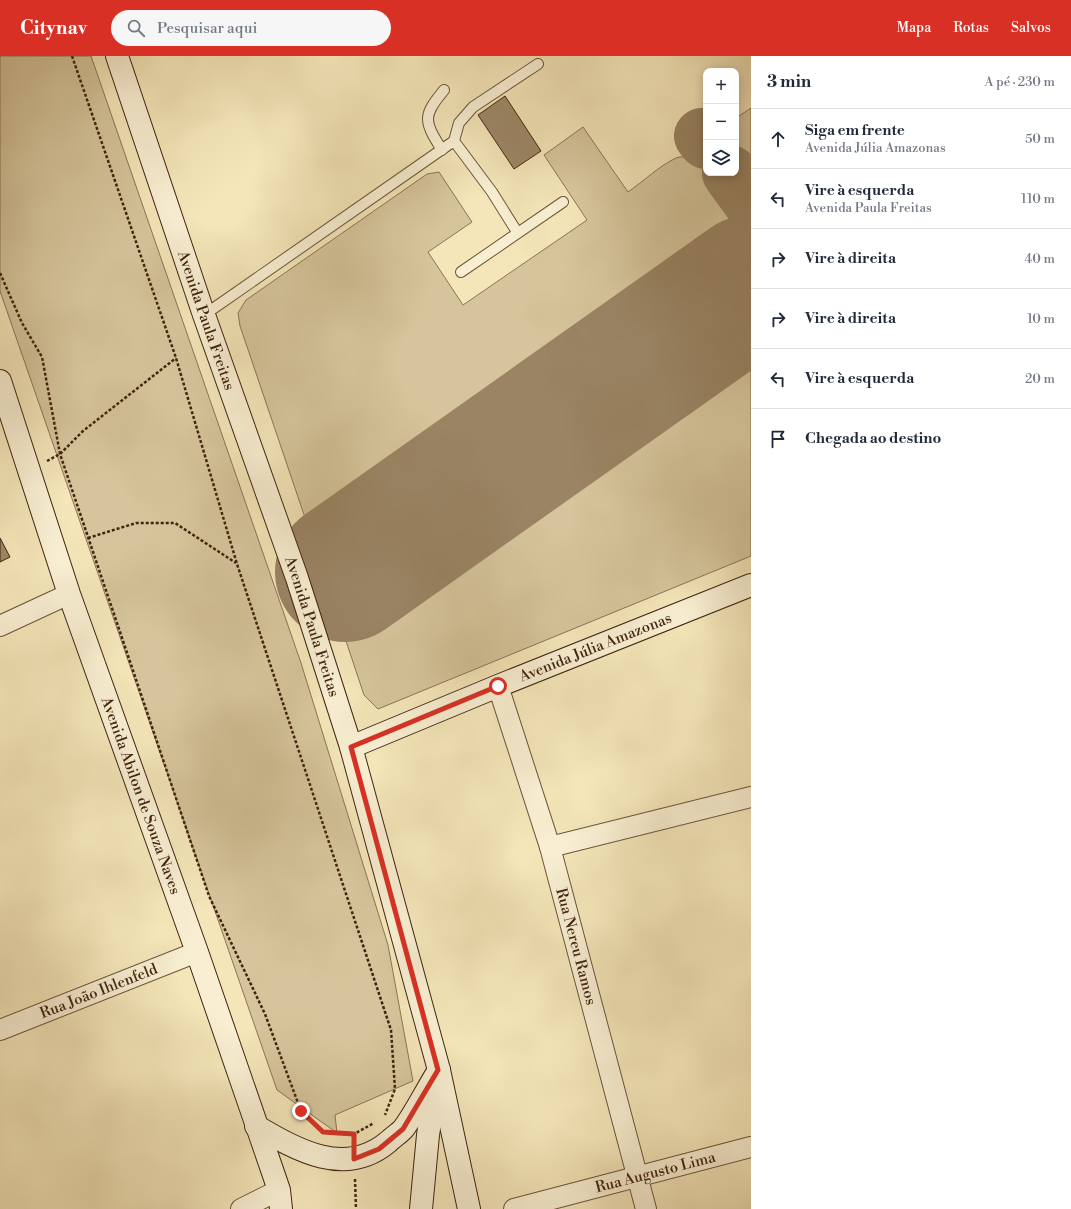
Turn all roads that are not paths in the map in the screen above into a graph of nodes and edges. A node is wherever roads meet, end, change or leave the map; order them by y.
1 (117, 56) edge
2 (538, 64) dead end
3 (444, 90) dead end
4 (454, 141) junction
5 (442, 150) junction
6 (562, 202) dead end
7 (517, 232) junction
8 (461, 272) dead end
9 (204, 315) junction
10 (0, 381) edge
11 (751, 585) edge
12 (69, 594) junction
13 (0, 626) edge
14 (498, 686) junction
15 (351, 747) junction
16 (751, 797) edge
17 (550, 847) junction
18 (197, 952) junction
19 (0, 1030) edge
20 (438, 1070) junction
21 (256, 1126) junction
22 (751, 1147) edge
23 (638, 1178) junction
24 (280, 1199) edge
25 (241, 1209) edge
26 (421, 1209) edge
27 (468, 1209) edge
28 (514, 1209) edge
29 (646, 1209) edge

1 - 9 main road, Avenida Paula Freitas
2 - 4 lane
3 - 5 lane
4 - 5 lane
4 - 7 lane
5 - 9 lane
6 - 7 lane
7 - 8 lane
9 - 15 main road, Avenida Paula Freitas
10 - 12 main road, Avenida Abilon de Souza Naves
11 - 14 main road, Avenida Júlia Amazonas
12 - 13 street
12 - 18 main road, Avenida Abilon de Souza Naves
14 - 15 main road, Avenida Júlia Amazonas
14 - 17 street, Rua Nereu Ramos
15 - 20 main road, Avenida Paula Freitas
16 - 17 street
17 - 23 street, Rua Nereu Ramos
18 - 19 street, Rua João Ihlenfeld
18 - 21 main road, Avenida Abilon de Souza Naves
20 - 21 main road
20 - 26 main road
20 - 27 main road, Avenida Paula Freitas
21 - 24 main road, Avenida Abilon de Souza Naves
22 - 23 street, Rua Augusto Lima
23 - 28 street, Rua Augusto Lima
23 - 29 street, Rua Nereu Ramos
24 - 25 street

